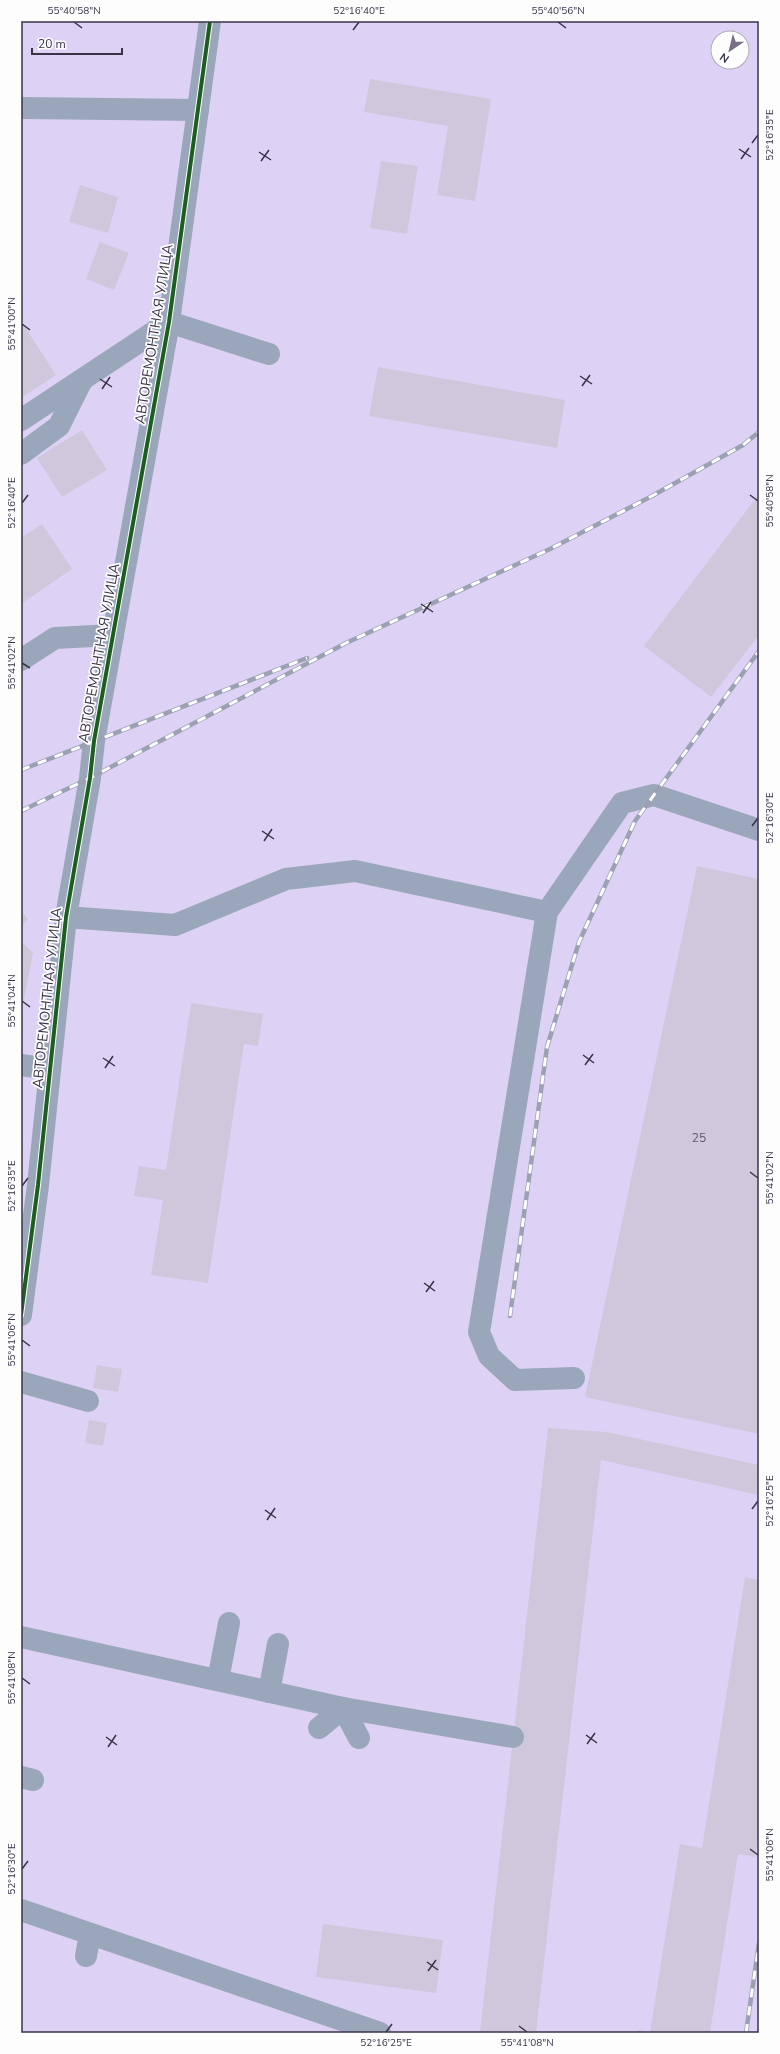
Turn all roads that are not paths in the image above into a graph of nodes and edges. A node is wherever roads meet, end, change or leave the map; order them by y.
1 (210, 21) edge
2 (21, 108) edge
3 (198, 110) junction
4 (169, 322) junction
5 (269, 354) dead end
6 (82, 380) junction
7 (21, 420) edge
8 (21, 454) edge
9 (113, 635) junction
10 (21, 660) edge
11 (759, 830) edge
12 (547, 912) junction
13 (66, 917) junction
14 (21, 1065) edge
15 (50, 1069) junction
16 (21, 1315) edge
17 (574, 1378) dead end
18 (21, 1382) edge
19 (88, 1401) dead end
20 (229, 1623) dead end
21 (21, 1637) edge
22 (278, 1644) dead end
23 (218, 1680) junction
24 (269, 1692) junction
25 (343, 1708) junction
26 (319, 1728) dead end
27 (513, 1737) dead end
28 (359, 1738) dead end
29 (21, 1910) edge
30 (90, 1934) junction
31 (86, 1956) dead end
32 (380, 2033) edge

1 - 3 street, АВТОРЕМОНТНАЯ УЛИЦА
2 - 3 street
3 - 4 street, АВТОРЕМОНТНАЯ УЛИЦА
4 - 5 street
4 - 6 street
4 - 9 street, АВТОРЕМОНТНАЯ УЛИЦА
6 - 7 street
6 - 8 street
9 - 10 street
9 - 13 street, АВТОРЕМОНТНАЯ УЛИЦА
11 - 12 street
12 - 13 street
12 - 17 street
13 - 15 street, АВТОРЕМОНТНАЯ УЛИЦА
14 - 15 street
15 - 16 street, АВТОРЕМОНТНАЯ УЛИЦА
18 - 19 street
20 - 23 street
21 - 23 street
22 - 24 street
23 - 24 street
24 - 25 street
25 - 26 street
25 - 27 street
25 - 28 street
29 - 30 street
30 - 31 street
30 - 32 street

